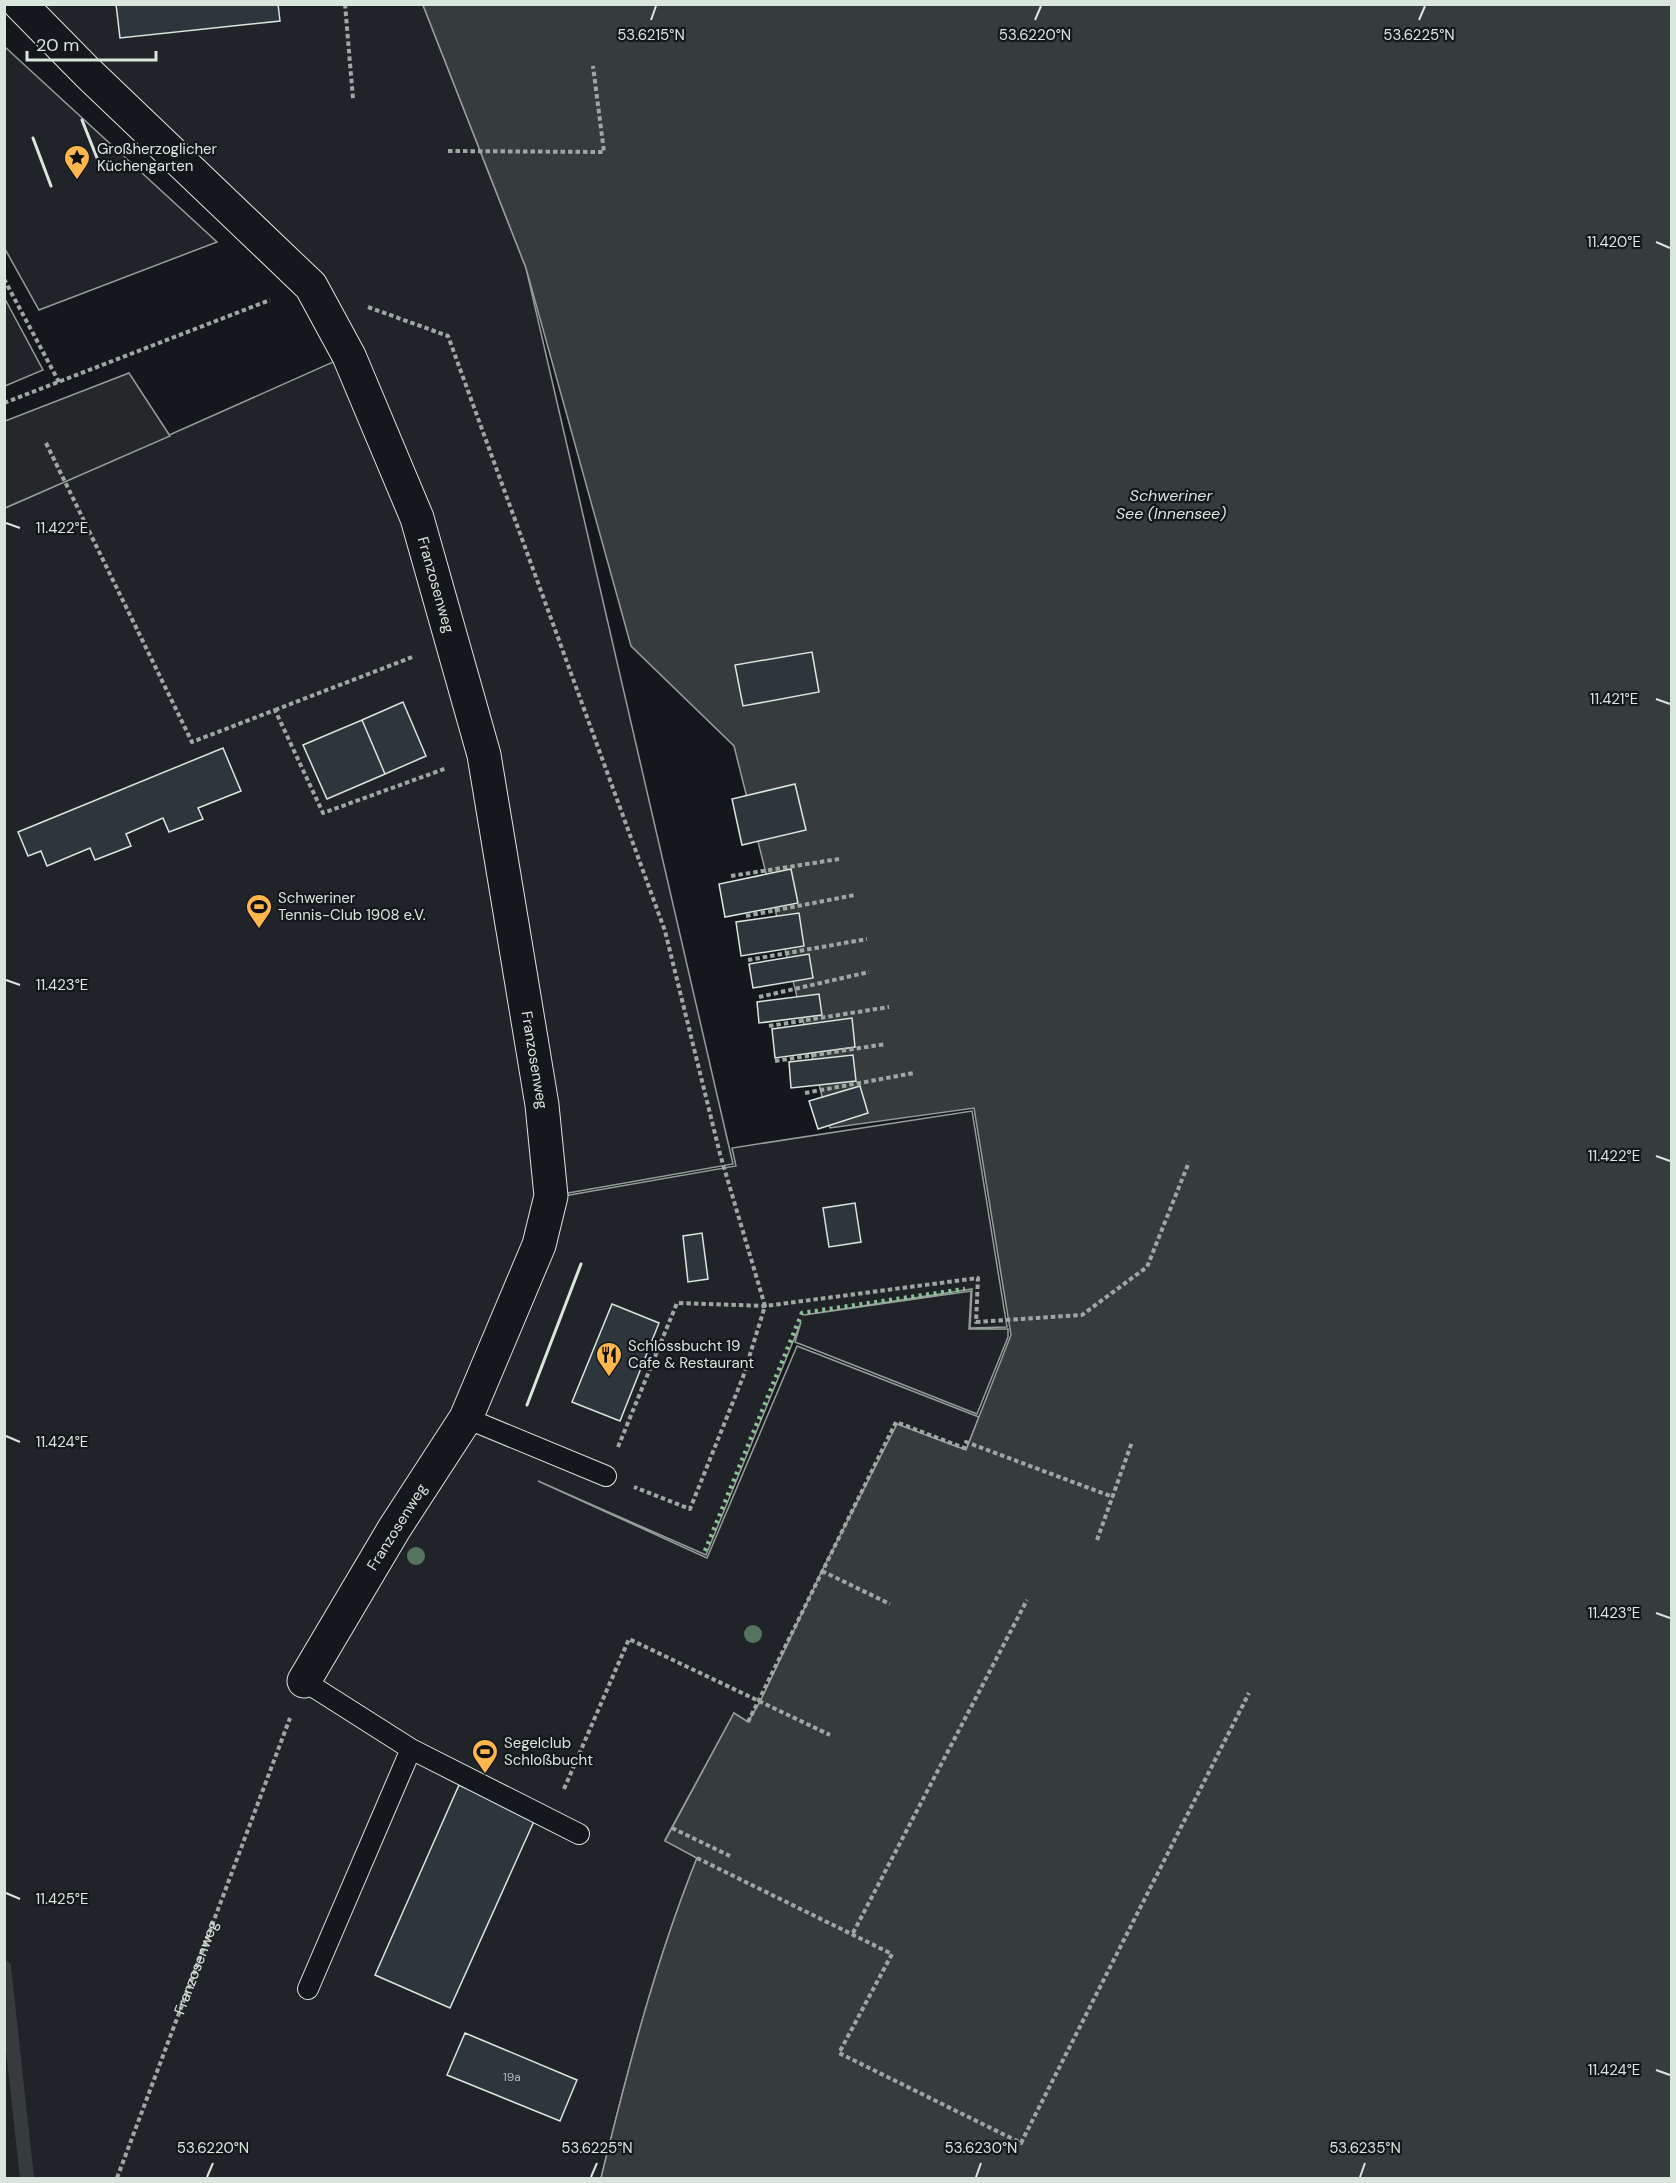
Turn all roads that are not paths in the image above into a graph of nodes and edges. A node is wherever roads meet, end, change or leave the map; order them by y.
1 (20, 4) edge
2 (466, 1418) junction
3 (606, 1476) road end
4 (304, 1681) joint
5 (411, 1749) junction
6 (579, 1834) dead end
7 (308, 1989) dead end

1 - 2 street, Franzosenweg
2 - 3 lane
2 - 4 street, Franzosenweg
4 - 5 lane
5 - 6 lane
5 - 7 lane

